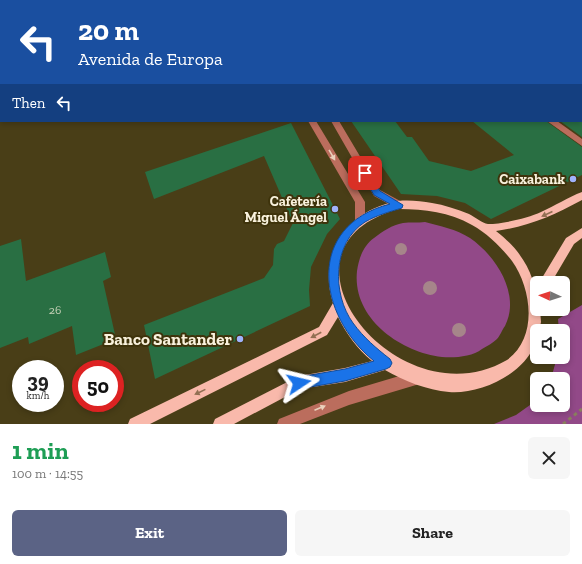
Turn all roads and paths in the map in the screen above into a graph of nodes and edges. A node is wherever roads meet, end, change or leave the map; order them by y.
1 (313, 122) edge
2 (336, 122) edge
3 (552, 122) edge
4 (582, 144) edge
5 (582, 196) edge
6 (399, 205) junction
7 (360, 220) junction
8 (486, 228) junction
9 (582, 232) edge
10 (549, 276) edge
11 (530, 282) edge
12 (338, 305) junction
13 (536, 316) edge
14 (386, 363) junction
15 (416, 378) junction
16 (582, 409) edge
17 (135, 424) edge
18 (220, 424) edge
19 (284, 424) edge
20 (563, 424) edge

1 -> 7 street
2 - 6 street
3 - 4 street
5 -> 8 main road
6 - 7 main road
6 - 8 main road
7 - 12 main road
8 - 11 main road
9 - 10 main road
12 - 14 main road
12 -> 17 main road
13 - 15 main road
14 - 15 main road
14 - 18 main road
19 -> 15 street
16 - 20 path

